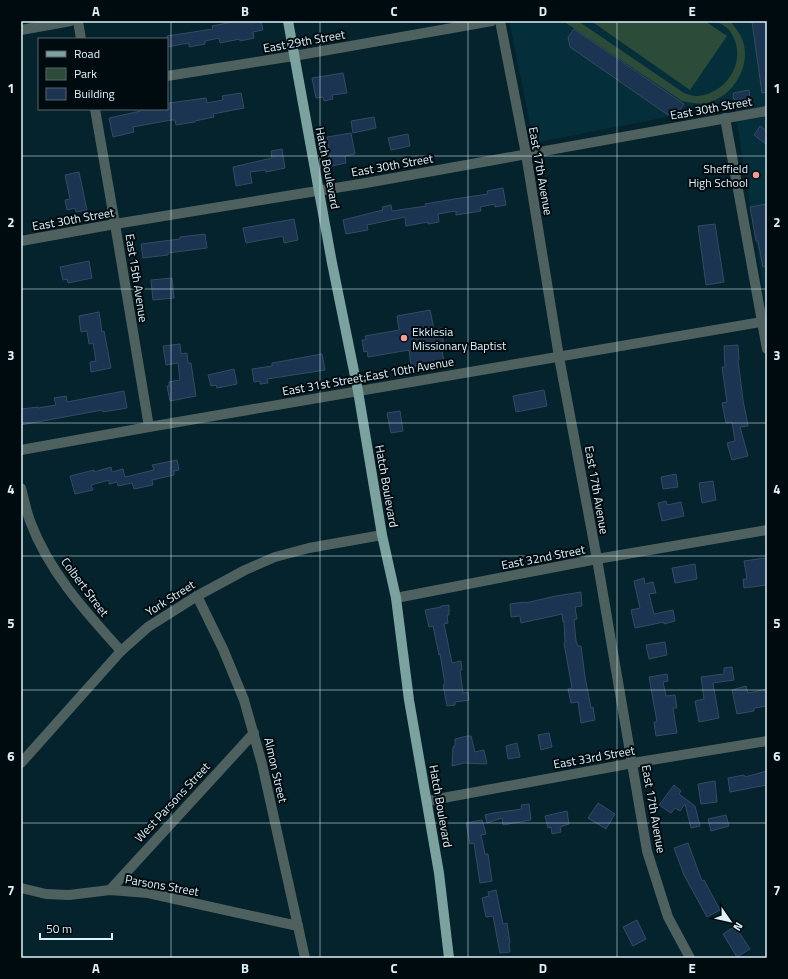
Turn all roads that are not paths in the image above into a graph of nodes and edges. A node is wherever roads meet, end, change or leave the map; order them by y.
1 (71, 21) edge
2 (78, 21) edge
3 (288, 21) edge
4 (492, 21) edge
5 (500, 21) edge
6 (21, 30) edge
7 (81, 38) edge
8 (294, 56) junction
9 (168, 76) edge
10 (94, 110) edge
11 (767, 111) edge
12 (725, 118) junction
13 (526, 154) junction
14 (320, 191) junction
15 (115, 224) junction
16 (21, 241) edge
17 (764, 321) edge
18 (767, 348) edge
19 (559, 357) junction
20 (358, 391) junction
21 (149, 427) junction
22 (21, 450) edge
23 (21, 488) edge
24 (767, 530) edge
25 (382, 535) junction
26 (597, 559) junction
27 (197, 596) junction
28 (396, 598) junction
29 (121, 651) junction
30 (254, 734) junction
31 (767, 741) edge
32 (21, 763) edge
33 (633, 763) junction
34 (427, 801) junction
35 (21, 888) edge
36 (110, 890) junction
37 (298, 926) junction
38 (305, 958) edge
39 (449, 958) edge
40 (690, 958) edge

1 - 6 street
2 - 7 street
3 - 8 main road, Hatch Boulevard
4 - 8 street, East 29th Street
5 - 13 street, East 17th Avenue
8 - 9 street, East 29th Street
8 - 14 main road, Hatch Boulevard
10 - 15 street, East 15th Avenue
11 - 12 street, East 30th Street
12 - 13 street, East 30th Street
12 - 17 street
13 - 14 street, East 30th Street
13 - 19 street, East 17th Avenue
14 - 15 street, East 30th Street
14 - 20 main road, Hatch Boulevard
15 - 16 street, East 30th Street
15 - 21 street, East 15th Avenue
17 - 18 street
17 - 19 street, East 31st Street;East 10th Avenue
19 - 20 street, East 31st Street;East 10th Avenue
19 - 26 street, East 17th Avenue
20 - 21 street, East 31st Street;East 10th Avenue
20 - 25 main road, Hatch Boulevard
21 - 22 street, East 31st Street;East 10th Avenue
23 - 29 street, Colbert Street
24 - 26 street, East 32nd Street
25 - 27 street, York Street
25 - 28 main road, Hatch Boulevard
26 - 28 street, East 32nd Street
26 - 33 street, East 17th Avenue
27 - 29 street, York Street
27 - 30 street, Almon Street
28 - 34 main road, Hatch Boulevard
29 - 32 street, York Street
30 - 36 street, West Parsons Street
30 - 37 street, Almon Street
31 - 33 street, East 33rd Street
33 - 34 street, East 33rd Street
33 - 40 street, East 17th Avenue
34 - 39 main road, Hatch Boulevard
35 - 36 street, Parsons Street
36 - 37 street, Parsons Street
37 - 38 street, Almon Street

